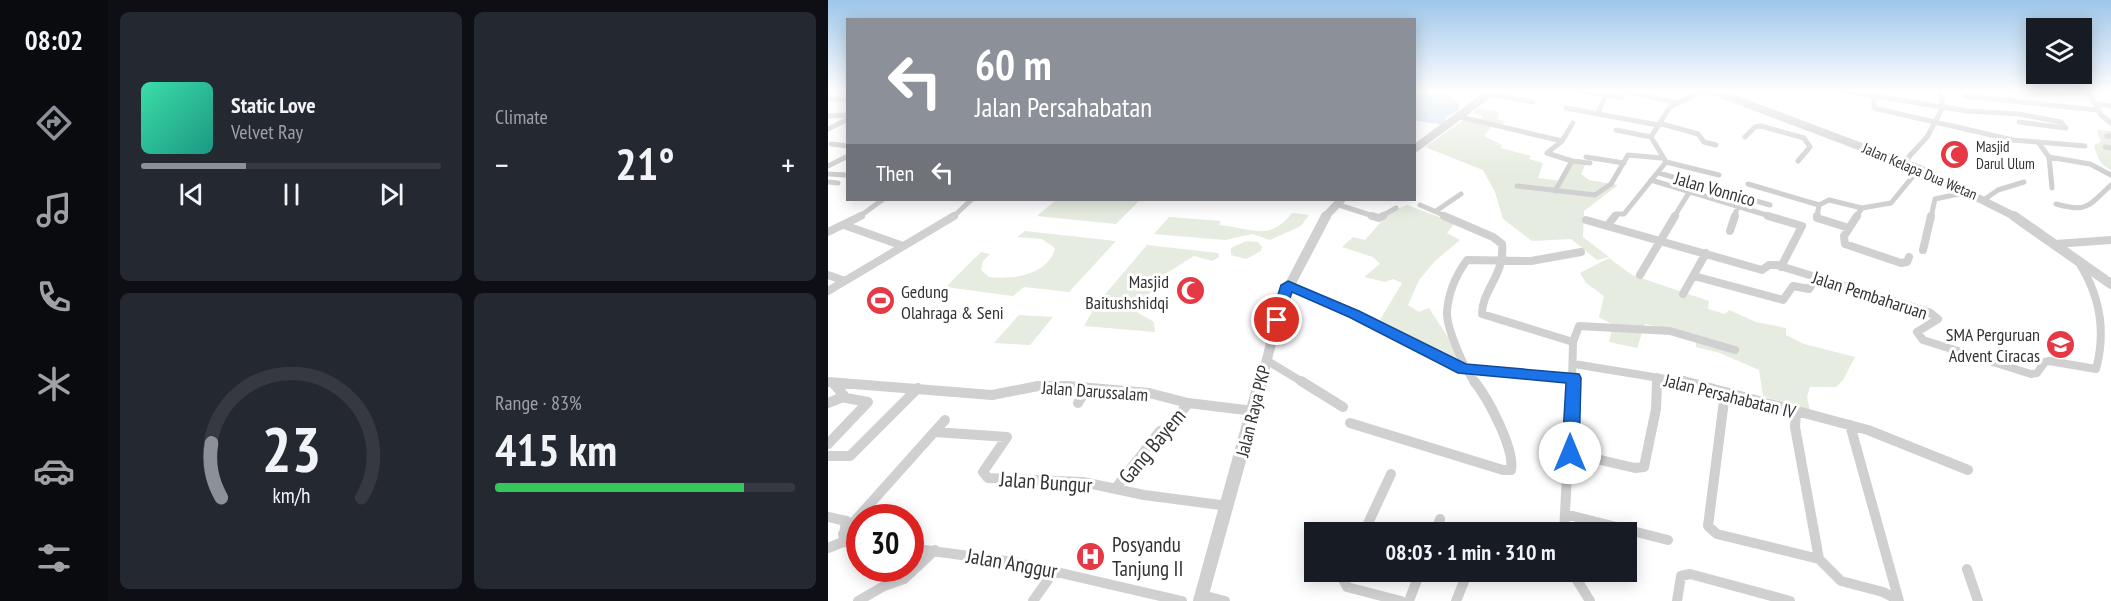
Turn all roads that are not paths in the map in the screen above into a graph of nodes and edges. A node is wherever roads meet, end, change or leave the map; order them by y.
1 (845, 119) edge
2 (1457, 119) edge
3 (1469, 119) edge
4 (1631, 119) edge
5 (1661, 119) edge
6 (1790, 119) edge
7 (1923, 119) edge
8 (1938, 119) edge
9 (2047, 119) edge
10 (1937, 122) junction
11 (2019, 122) dead end
12 (1573, 123) dead end
13 (1801, 123) junction
14 (1658, 124) junction
15 (828, 129) edge
16 (1616, 130) dead end
17 (1790, 134) junction
18 (1651, 137) junction
19 (1745, 137) dead end
20 (1562, 141) junction
21 (2038, 142) junction
22 (831, 144) dead end
23 (1716, 145) dead end
24 (846, 146) edge
25 (2085, 146) dead end
26 (1416, 148) edge
27 (846, 157) edge
28 (2049, 157) junction
29 (1664, 160) junction
30 (1572, 161) junction
31 (1798, 161) dead end
32 (1904, 162) junction
33 (1624, 163) junction
34 (828, 166) edge
35 (1919, 169) junction
36 (1659, 173) junction
37 (828, 174) edge
38 (846, 175) dead end
39 (1719, 175) dead end
40 (2111, 175) edge
41 (1651, 180) junction
42 (828, 182) edge
43 (2024, 182) dead end
44 (838, 183) dead end
45 (1748, 184) dead end
46 (2111, 185) edge
47 (1518, 186) dead end
48 (2052, 188) dead end
49 (1555, 191) junction
50 (1690, 191) junction
51 (1968, 192) junction
52 (1461, 194) dead end
53 (1985, 199) junction
54 (880, 201) edge
55 (970, 201) edge
56 (1338, 202) edge
57 (2056, 204) dead end
58 (1420, 205) dead end
59 (1819, 205) junction
60 (1738, 206) junction
61 (1770, 206) dead end
62 (1396, 208) dead end
63 (1862, 208) junction
64 (1436, 212) junction
65 (1586, 220) dead end
66 (1610, 222) dead end
67 (844, 225) junction
68 (1849, 228) junction
69 (1730, 231) dead end
70 (828, 232) edge
71 (2111, 240) edge
72 (1662, 241) junction
73 (2055, 244) junction
74 (903, 246) junction
75 (1923, 250) dead end
76 (1581, 252) dead end
77 (1706, 253) junction
78 (1909, 257) dead end
79 (1502, 261) junction
80 (2079, 263) junction
81 (1781, 267) junction
82 (828, 275) edge
83 (1640, 275) dead end
84 (1694, 276) junction
85 (1816, 278) junction
86 (845, 281) junction
87 (2111, 284) edge
88 (1288, 285) junction
89 (828, 291) edge
90 (1683, 294) dead end
91 (1573, 342) junction
92 (1735, 350) dead end
93 (1266, 360) junction
94 (1574, 364) junction
95 (1464, 369) junction
96 (1657, 377) junction
97 (1574, 378) junction
98 (830, 382) edge
99 (918, 388) junction
100 (1087, 388) junction
101 (1725, 393) junction
102 (843, 397) junction
103 (828, 403) edge
104 (1078, 403) dead end
105 (1188, 403) junction
106 (1342, 407) dead end
107 (1254, 411) junction
108 (1796, 413) junction
109 (945, 420) dead end
110 (1350, 423) dead end
111 (1850, 425) junction
112 (935, 432) junction
113 (828, 444) edge
114 (1570, 453) junction
115 (828, 456) edge
116 (1968, 470) dead end
117 (1391, 474) dead end
118 (1115, 489) junction
119 (1228, 506) junction
120 (1565, 514) junction
121 (828, 517) edge
122 (1440, 519) dead end
123 (1369, 522) edge
124 (1439, 522) edge
125 (1565, 522) edge
126 (843, 538) junction
127 (846, 539) edge
128 (1668, 540) dead end
129 (828, 548) edge
130 (924, 549) edge
131 (935, 550) junction
132 (1819, 559) junction
133 (1966, 569) dead end
134 (1055, 570) junction
135 (1344, 582) edge
136 (1416, 582) edge
137 (1464, 582) edge
138 (1578, 582) edge
139 (1201, 598) edge
140 (1899, 600) edge
141 (858, 601) edge
142 (1033, 601) edge
143 (1182, 601) edge
144 (1225, 601) edge
145 (1401, 601) edge
146 (1409, 601) edge
147 (1456, 601) edge
148 (1590, 601) edge
149 (1677, 601) edge
150 (1790, 601) edge
151 (1978, 601) edge

1 - 15 street
2 - 26 street
3 - 20 street
4 - 14 street
5 - 14 street
6 - 13 street, Jalan Kelapa Dua Wetan
7 - 10 street
8 - 10 street
9 - 11 street
10 - 21 street
10 - 32 street
12 - 20 street
13 - 17 street
13 - 32 street, Jalan Kelapa Dua Wetan
14 - 18 street
14 - 23 street
16 - 18 street
17 - 19 street
17 - 31 street
18 - 29 street
20 - 30 street
21 - 25 street
21 - 28 street
22 - 24 street
27 - 34 street
28 - 40 street
28 - 48 street
29 - 33 street
29 - 36 street
29 - 39 street
30 - 33 street
30 - 49 street
32 - 35 street, Jalan Kelapa Dua Wetan
33 - 49 street
35 - 51 street, Jalan Kelapa Dua Wetan
35 - 63 street
36 - 41 street
36 - 61 street, Jalan Vonnico
37 - 38 street
41 - 50 street
41 - 66 street
42 - 44 street
43 - 53 street
45 - 59 street
46 - 57 street
47 - 49 street
50 - 60 street
50 - 72 street
51 - 53 street, Jalan Kelapa Dua Wetan
51 - 75 street
52 - 64 street
53 - 73 street, Jalan Kelapa Dua Wetan
54 - 67 street
55 - 74 street
56 - 62 street
56 - 88 street, Jalan Raya PKP
58 - 64 street
59 - 63 street
59 - 68 street
60 - 69 street
60 - 81 street
63 - 68 street
64 - 79 street
65 - 72 street, Jalan Pembaharuan
67 - 70 street
67 - 74 street
68 - 78 street
71 - 73 street
72 - 77 street, Jalan Pembaharuan
72 - 83 street
73 - 80 street, Jalan Kelapa Dua Wetan
74 - 86 street
76 - 79 street
77 - 81 street, Jalan Pembaharuan
77 - 84 street
79 - 91 street
79 - 95 street
80 - 85 street, Jalan Pembaharuan
80 - 87 street, Jalan Kelapa Dua Wetan
81 - 85 street, Jalan Pembaharuan
82 - 86 street
84 - 85 street
84 - 90 street
86 - 89 street
88 - 93 street, Jalan Raya PKP
88 - 95 street
91 - 92 street
91 - 94 street
93 - 106 street
93 - 107 street, Jalan Raya PKP
94 - 96 street, Jalan Persahabatan IV
94 - 97 street
95 - 97 street
95 - 110 street
96 - 101 street, Jalan Persahabatan IV
96 - 114 street
97 - 114 street
98 - 99 street, Jalan Darussalam
98 - 102 street
99 - 100 street, Jalan Darussalam
99 - 115 street
100 - 104 street
100 - 105 street, Jalan Darussalam
101 - 108 street, Jalan Persahabatan IV
101 - 132 street
102 - 103 street
102 - 113 street
105 - 107 street, Jalan Darussalam
105 - 118 street, Gang Bayem
107 - 119 street, Jalan Raya PKP
108 - 111 street, Jalan Persahabatan IV
108 - 132 street
109 - 112 street
111 - 116 street, Jalan Persahabatan IV
111 - 140 street
112 - 118 street, Jalan Bungur
112 - 126 street
114 - 120 street
117 - 123 street
118 - 119 street, Jalan Bungur
119 - 139 street, Jalan Raya PKP
120 - 125 street
120 - 128 street
121 - 126 street
122 - 124 street
126 - 127 street
126 - 129 street
130 - 131 street, Jalan Anggur
131 - 134 street, Jalan Anggur
131 - 141 street
132 - 140 street
133 - 151 street
134 - 142 street
134 - 143 street, Jalan Anggur
135 - 145 street
136 - 146 street
137 - 147 street
138 - 148 street
139 - 144 street
149 - 150 street

